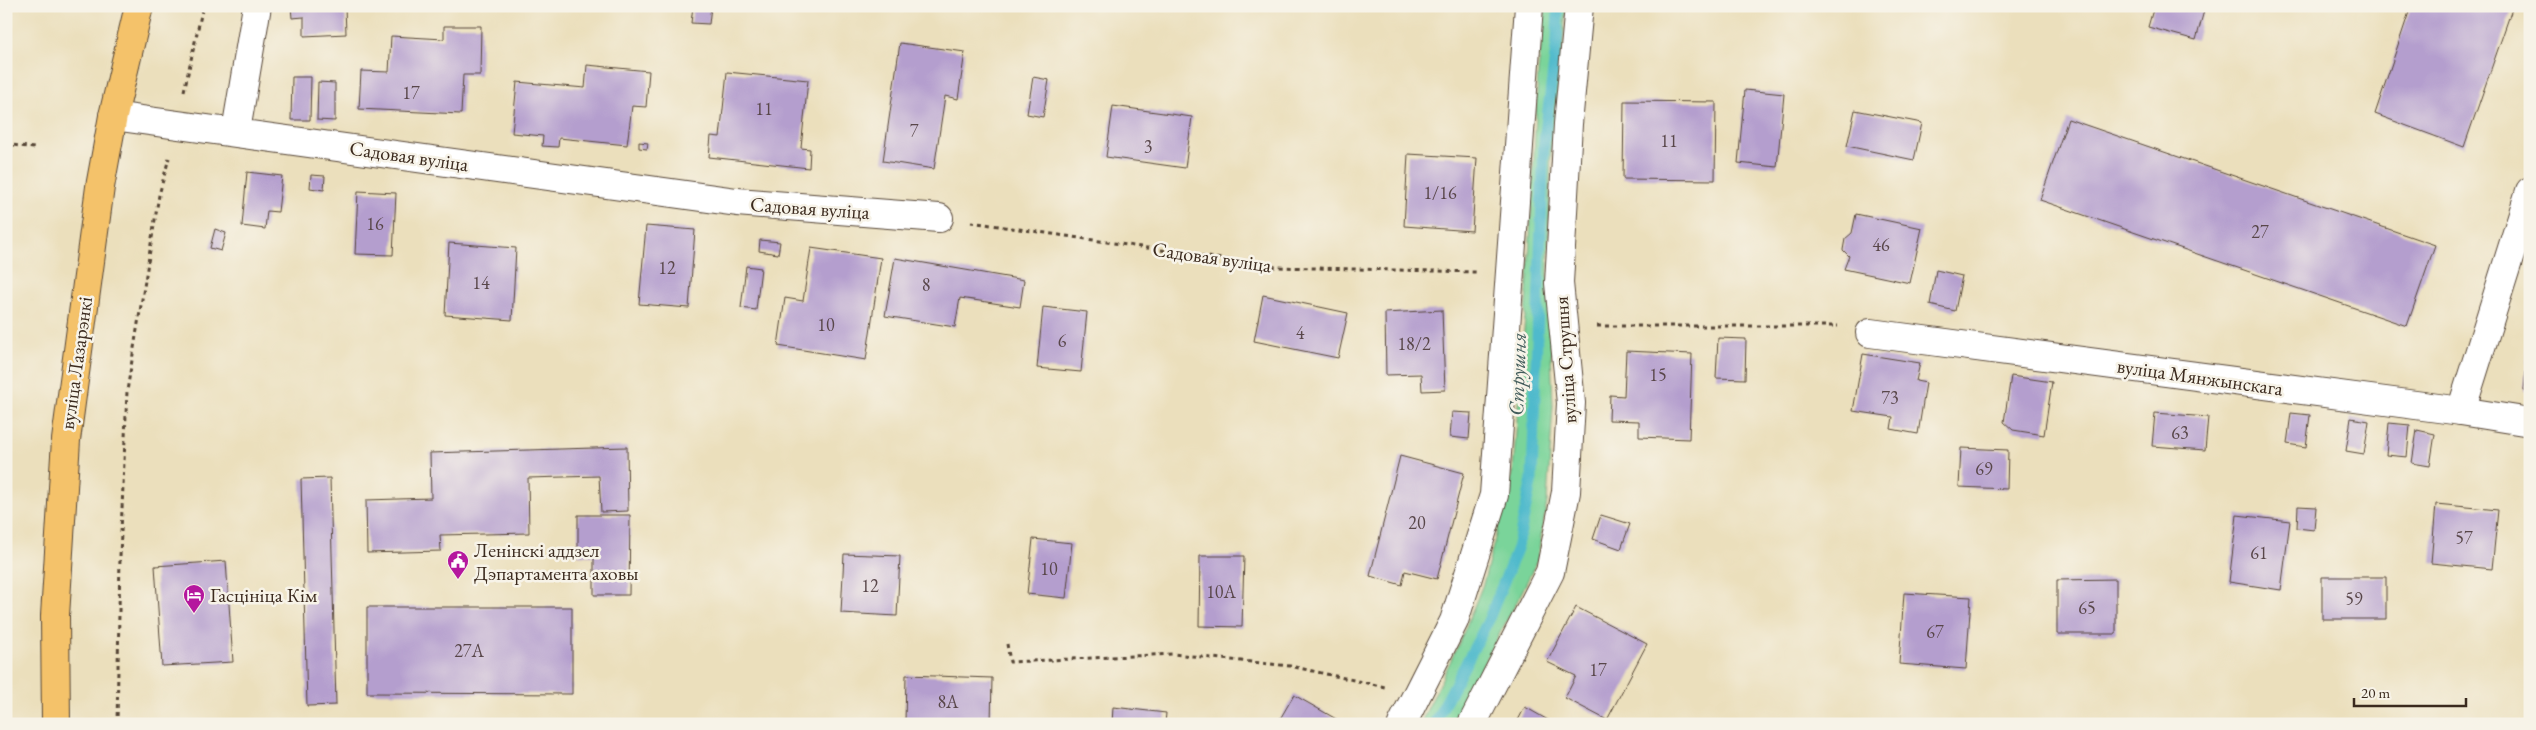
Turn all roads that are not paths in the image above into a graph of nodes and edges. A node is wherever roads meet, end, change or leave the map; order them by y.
1 (139, 6) edge
2 (257, 6) edge
3 (1529, 6) edge
4 (1579, 6) edge
5 (113, 116) junction
6 (236, 131) junction
7 (2530, 191) edge
8 (938, 218) road end
9 (1870, 333) dead end
10 (2461, 412) junction
11 (2530, 422) edge
12 (56, 724) edge
13 (1402, 724) edge
14 (1472, 724) edge

1 - 5 main road, вуліца Лазарэнкі
2 - 6 street
3 - 13 street
4 - 14 street, вуліца Струшня
5 - 6 street, Садовая вуліца
5 - 12 main road, вуліца Лазарэнкі
6 - 8 street, Садовая вуліца
7 - 10 street
9 - 10 street, вуліца Мянжынскага
10 - 11 street, вуліца Мянжынскага

